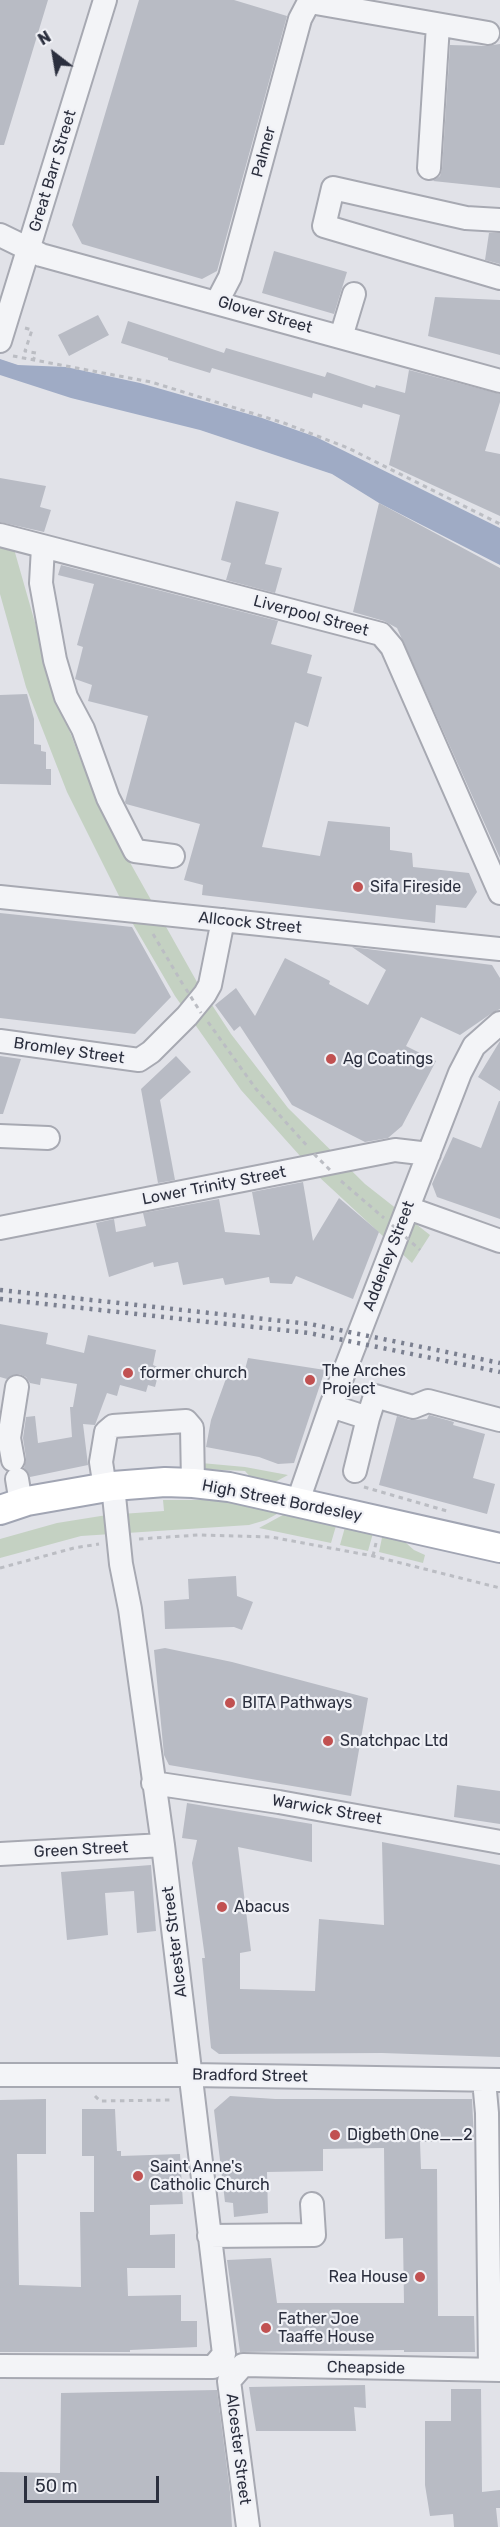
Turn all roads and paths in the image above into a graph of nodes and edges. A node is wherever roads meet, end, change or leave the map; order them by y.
1 (105, 0) edge
2 (310, 1) edge
3 (438, 25) junction
4 (488, 33) dead end
5 (429, 168) dead end
6 (500, 220) edge
7 (0, 235) edge
8 (29, 250) junction
9 (500, 278) edge
10 (354, 294) dead end
11 (217, 302) junction
12 (341, 337) junction
13 (5, 340) edge
14 (33, 361) junction
15 (500, 381) edge
16 (500, 524) edge
17 (0, 536) edge
18 (43, 547) junction
19 (172, 856) dead end
20 (500, 893) edge
21 (0, 897) edge
22 (223, 920) junction
23 (152, 932) dead end
24 (500, 949) edge
25 (500, 1023) edge
26 (0, 1041) edge
27 (0, 1136) edge
28 (48, 1138) dead end
29 (429, 1154) junction
30 (408, 1208) junction
31 (0, 1228) edge
32 (500, 1241) edge
33 (420, 1250) dead end
34 (17, 1387) dead end
35 (331, 1407) junction
36 (369, 1418) junction
37 (500, 1419) edge
38 (357, 1478) joint
39 (193, 1484) junction
40 (109, 1487) junction
41 (13, 1488) edge
42 (298, 1502) junction
43 (458, 1513) dead end
44 (414, 1528) junction
45 (117, 1532) junction
46 (500, 1548) edge
47 (0, 1568) edge
48 (500, 1568) edge
49 (500, 1588) edge
50 (153, 1783) junction
51 (500, 1842) edge
52 (163, 1845) junction
53 (0, 1854) edge
54 (0, 2075) edge
55 (191, 2075) junction
56 (492, 2080) edge
57 (312, 2204) dead end
58 (209, 2236) junction
59 (0, 2366) edge
60 (228, 2366) junction
61 (495, 2370) edge
62 (248, 2527) edge

1 - 8 street, Great Barr Street
2 - 3 street
2 - 11 street, Palmer
3 - 4 street
3 - 5 street
6 - 9 street
7 - 8 street, Glover Street
8 - 11 street, Glover Street
8 - 13 street, Great Barr Street
10 - 12 street
11 - 12 street, Glover Street
12 - 15 street, Glover Street
13 - 14 path
13 - 14 path
14 - 16 path
17 - 18 street, Liverpool Street
18 - 19 street
18 - 20 street, Liverpool Street
21 - 22 street, Allcock Street
22 - 24 street, Allcock Street
22 - 26 street, Bromley Street
23 - 33 path, bridge
25 - 29 street, Adderley Street
27 - 28 street
29 - 30 street, Adderley Street
29 - 31 street, Lower Trinity Street
30 - 32 street
30 - 35 street, Adderley Street
34 - 41 street
35 - 36 street
35 - 42 street, Adderley Street
36 - 37 street
36 - 38 street
38 - 43 path
39 - 40 main road, High Street Bordesley
39 - 40 street, Alcester Street
39 - 42 main road, High Street Bordesley
40 - 41 main road, High Street Bordesley
40 - 45 street, Alcester Street
42 - 44 main road, High Street Bordesley
44 - 46 main road, High Street Bordesley
44 - 48 main road, High Street Bordesley
45 - 47 path
45 - 49 path
45 - 50 street, Alcester Street
50 - 51 street, Warwick Street
50 - 52 street, Alcester Street
52 - 53 street, Green Street
52 - 55 street, Alcester Street
54 - 55 street, Bradford Street
55 - 56 street, Bradford Street
55 - 58 street, Alcester Street
56 - 61 street
57 - 58 street
58 - 60 street, Alcester Street
59 - 60 street, Cheapside
60 - 61 street, Cheapside
60 - 62 street, Alcester Street

